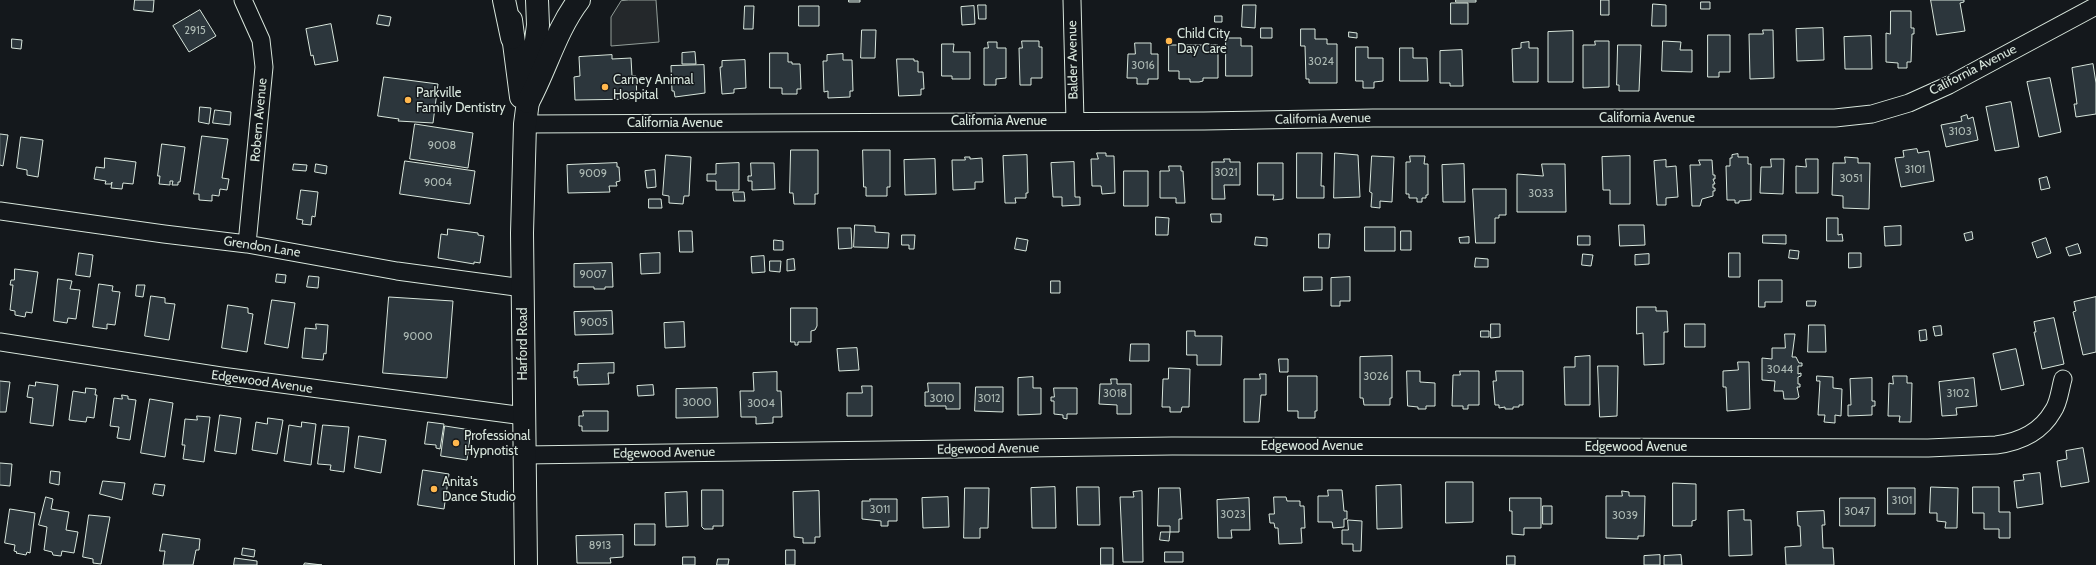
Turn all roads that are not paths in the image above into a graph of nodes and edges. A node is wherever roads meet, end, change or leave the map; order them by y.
1 (243, 0) edge
2 (504, 0) edge
3 (510, 0) edge
4 (537, 0) edge
5 (579, 0) edge
6 (1072, 0) edge
7 (2096, 6) edge
8 (512, 38) junction
9 (528, 102) junction
10 (1075, 121) junction
11 (525, 124) junction
12 (0, 211) edge
13 (246, 244) junction
14 (523, 288) junction
15 (0, 342) edge
16 (2063, 379) dead end
17 (524, 416) junction
18 (524, 455) junction
19 (526, 565) edge

1 - 13 street, Robern Avenue
2 - 8 main road
3 - 8 main road, Harford Road
4 - 9 main road, Harford Road
5 - 9 main road
6 - 10 street, Balder Avenue
7 - 10 street, California Avenue
8 - 11 main road, Harford Road
9 - 11 main road, Harford Road
10 - 11 street, California Avenue
11 - 14 main road, Harford Road
12 - 13 street, Grendon Lane
13 - 14 street, Grendon Lane
14 - 17 main road, Harford Road
15 - 17 street, Edgewood Avenue
16 - 18 street, Edgewood Avenue
17 - 18 main road, Harford Road
18 - 19 main road, Harford Road

